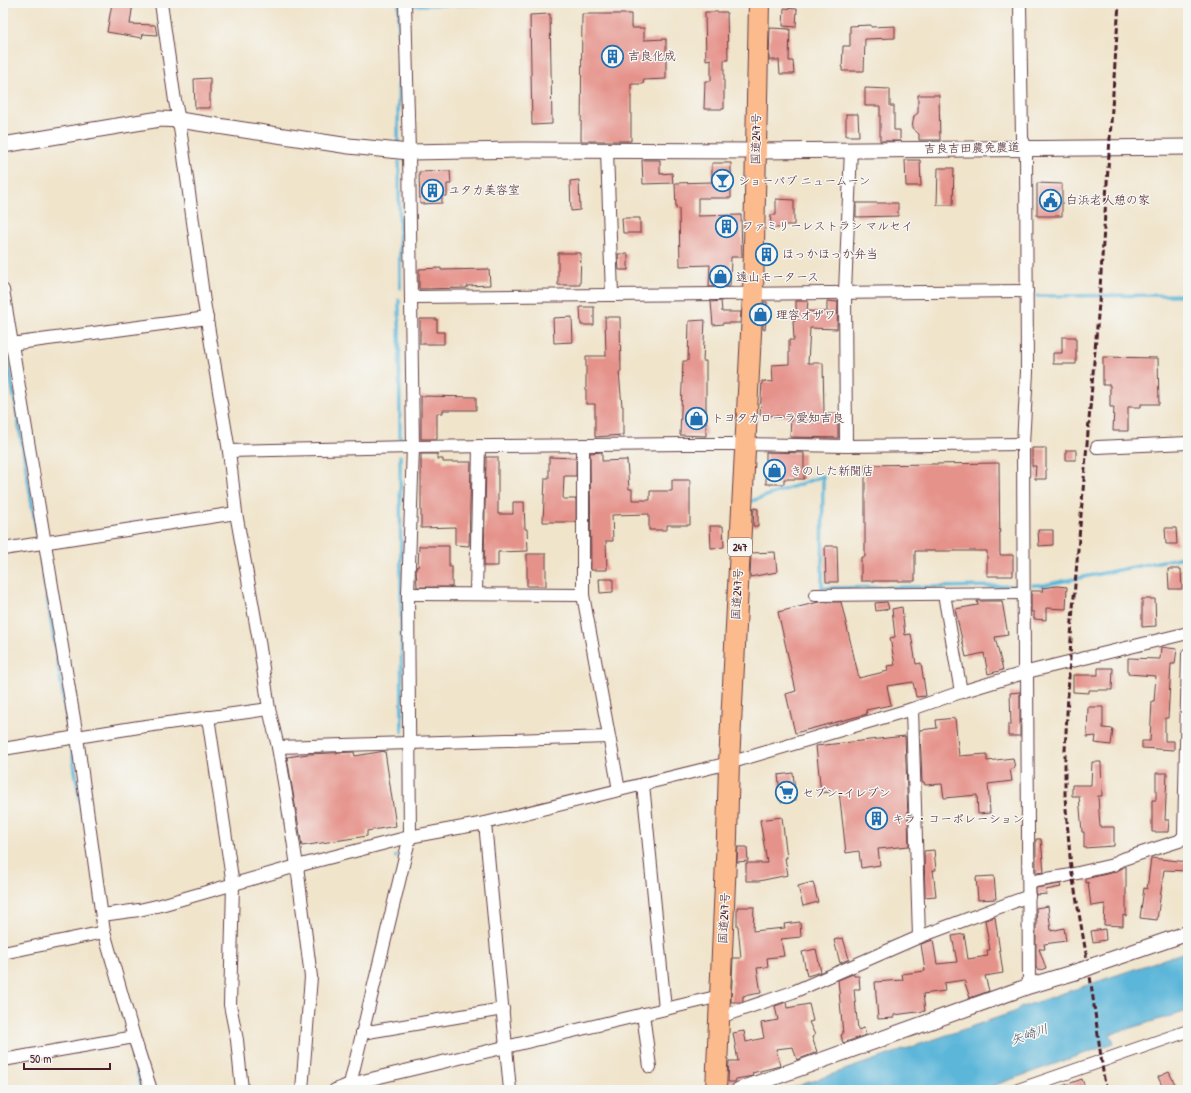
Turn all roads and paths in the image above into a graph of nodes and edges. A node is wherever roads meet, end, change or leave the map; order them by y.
1 (161, 3) edge
2 (405, 3) edge
3 (759, 3) edge
4 (1020, 3) edge
5 (179, 120) junction
6 (3, 145) edge
7 (1026, 147) junction
8 (1109, 147) joint
9 (1188, 147) edge
10 (851, 149) junction
11 (608, 151) junction
12 (756, 151) junction
13 (409, 152) junction
14 (3, 290) edge
15 (1027, 291) junction
16 (845, 292) junction
17 (753, 294) junction
18 (612, 295) junction
19 (412, 297) junction
20 (207, 318) junction
21 (8, 345) edge
22 (1188, 443) edge
23 (745, 444) junction
24 (1023, 444) junction
25 (583, 445) junction
26 (479, 446) junction
27 (846, 446) junction
28 (413, 447) junction
29 (1097, 447) dead end
30 (229, 450) junction
31 (236, 513) junction
32 (44, 542) junction
33 (3, 549) edge
34 (1023, 593) junction
35 (408, 594) junction
36 (476, 594) junction
37 (944, 594) junction
38 (584, 595) junction
39 (815, 595) dead end
40 (1188, 633) edge
41 (1188, 654) edge
42 (1188, 670) edge
43 (1028, 672) junction
44 (961, 692) junction
45 (269, 709) junction
46 (912, 709) junction
47 (208, 717) junction
48 (77, 737) junction
49 (609, 737) junction
50 (409, 742) junction
51 (278, 747) junction
52 (3, 749) edge
53 (729, 763) junction
54 (643, 784) junction
55 (619, 790) junction
56 (485, 823) junction
57 (1186, 835) edge
58 (410, 836) junction
59 (297, 866) junction
60 (1028, 882) junction
61 (233, 885) junction
62 (1029, 896) junction
63 (102, 915) junction
64 (104, 932) junction
65 (1188, 933) edge
66 (918, 937) junction
67 (3, 953) edge
68 (1029, 986) junction
69 (720, 996) junction
70 (503, 1009) junction
71 (666, 1009) junction
72 (643, 1014) junction
73 (720, 1017) junction
74 (1188, 1031) edge
75 (362, 1033) junction
76 (134, 1037) junction
77 (506, 1046) junction
78 (3, 1060) edge
79 (650, 1067) dead end
80 (350, 1084) junction
81 (151, 1090) edge
82 (242, 1090) edge
83 (302, 1090) edge
84 (335, 1090) edge
85 (510, 1090) edge
86 (716, 1090) edge
87 (739, 1090) edge
88 (1018, 1090) edge

1 - 5 street
2 - 13 street
3 - 12 highway, 国道247号 / 247
4 - 7 street
5 - 6 street, 吉良吉田農免農道
5 - 13 street, 吉良吉田農免農道
5 - 20 street
7 - 8 street
7 - 10 street, 吉良吉田農免農道
7 - 15 street
8 - 9 street
10 - 12 street, 吉良吉田農免農道
10 - 16 street
11 - 12 street, 吉良吉田農免農道
11 - 13 street, 吉良吉田農免農道
11 - 18 street
12 - 17 highway, 国道247号 / 247
13 - 19 street
14 - 21 street
15 - 16 street
15 - 24 street
16 - 17 street
16 - 27 street
17 - 18 street
17 - 23 highway, 国道247号 / 247
18 - 19 street
19 - 28 street
20 - 21 street
20 - 30 street
21 - 32 street
22 - 29 street
23 - 25 street
23 - 27 street
23 - 53 highway, 国道247号 / 247
24 - 27 street
24 - 34 street
25 - 26 street
25 - 38 street
26 - 28 street
26 - 36 street
28 - 30 street
28 - 35 street
30 - 31 street
31 - 32 street
31 - 45 street
32 - 33 street
32 - 48 street
34 - 37 street
34 - 43 street
35 - 36 street
35 - 50 street
36 - 38 street
37 - 39 street
37 - 44 street
38 - 49 street
40 - 43 street
41 - 42 street
42 - 57 street
43 - 44 street
43 - 60 street
44 - 46 street
45 - 47 street
45 - 51 street
46 - 53 street
46 - 66 street
47 - 48 street
47 - 61 street
48 - 52 street
48 - 63 street
49 - 50 street
49 - 55 street
50 - 51 street
50 - 58 street
51 - 59 street
53 - 54 street
53 - 69 highway, 国道247号 / 247
54 - 55 street
54 - 71 street
55 - 56 street
56 - 58 street
56 - 70 street
57 - 60 street
58 - 59 street
58 - 75 street
59 - 61 street
59 - 83 street
60 - 62 street
61 - 63 street
61 - 82 street
62 - 66 street
62 - 68 street
63 - 64 street
64 - 67 street
64 - 76 street
65 - 68 street
66 - 73 street
68 - 87 street
69 - 71 street
69 - 73 highway, 国道247号 / 247
70 - 75 street
70 - 77 street
71 - 72 street
72 - 77 street
72 - 79 street
73 - 86 highway, 国道247号 / 247
74 - 88 street
75 - 80 street
76 - 78 street
76 - 81 street
77 - 80 street
77 - 85 street
80 - 84 street

